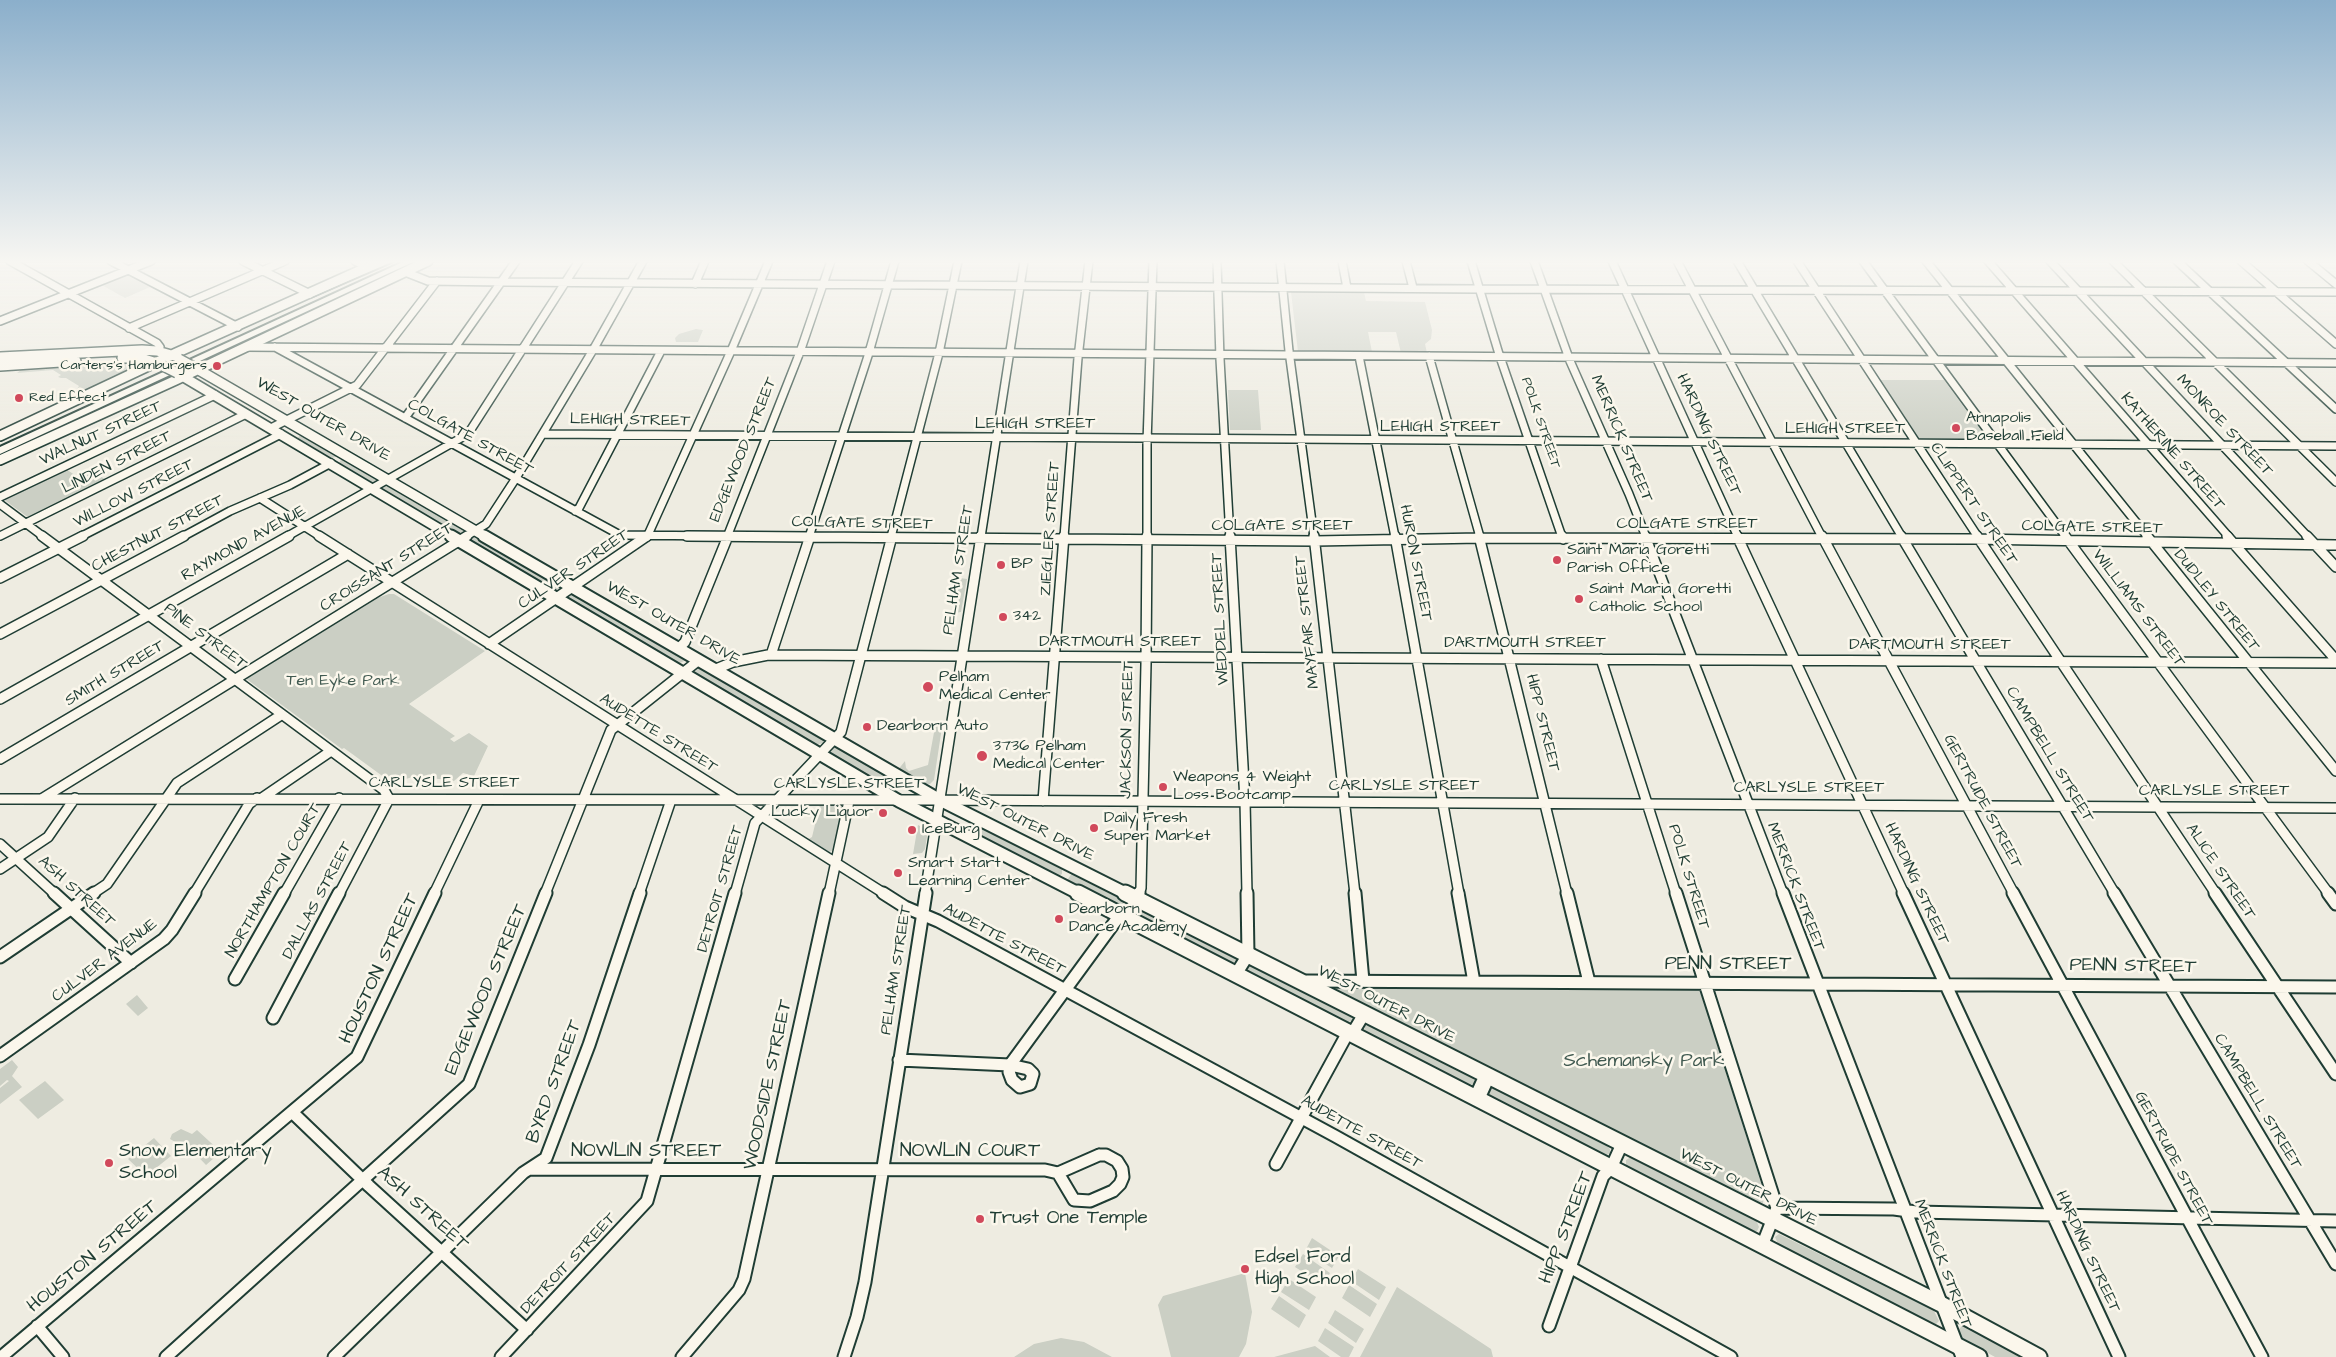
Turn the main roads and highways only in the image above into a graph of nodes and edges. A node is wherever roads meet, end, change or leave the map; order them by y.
1 (244, 324) edge
2 (260, 324) edge
3 (273, 324) edge
4 (289, 324) edge
5 (293, 324) edge
6 (249, 345) junction
7 (191, 346) junction
8 (98, 356) junction
9 (179, 356) junction
10 (0, 359) edge
11 (197, 365) junction
12 (0, 366) edge
13 (159, 366) junction
14 (210, 374) junction
15 (178, 378) junction
16 (232, 387) junction
17 (215, 395) junction
18 (306, 431) junction
19 (0, 436) edge
20 (285, 436) junction
21 (36, 442) joint
22 (0, 445) edge
23 (0, 451) edge
24 (347, 455) junction
25 (0, 459) edge
26 (331, 463) junction
27 (906, 780) junction
28 (894, 798) junction
29 (980, 820) junction
30 (965, 835) junction
31 (1072, 866) junction
32 (1058, 883) junction
33 (1487, 1076) junction
34 (1478, 1098) junction
35 (1959, 1351) edge
36 (1979, 1357) edge
37 (2039, 1357) edge

1 - 7 main road
2 - 22 highway
3 - 23 highway
4 - 6 highway
5 - 6 main road
6 - 11 main road
7 - 9 main road
7 - 9 main road
8 - 9 main road, WEST OUTER DRIVE
8 - 10 main road
8 - 12 main road
8 - 13 main road
9 - 11 main road, WEST OUTER DRIVE, bridge
9 - 13 main road
11 - 14 main road, WEST OUTER DRIVE
11 - 15 main road
13 - 15 main road, WEST OUTER DRIVE
13 - 19 main road
14 - 15 main road
14 - 16 main road, WEST OUTER DRIVE
15 - 17 main road, WEST OUTER DRIVE
15 - 21 main road
16 - 17 main road
16 - 18 main road, WEST OUTER DRIVE
17 - 20 main road, WEST OUTER DRIVE
18 - 20 main road
18 - 24 main road, WEST OUTER DRIVE
20 - 26 main road, WEST OUTER DRIVE
21 - 25 highway
24 - 26 main road
24 - 27 main road, WEST OUTER DRIVE
26 - 28 main road, WEST OUTER DRIVE
27 - 28 main road
27 - 29 main road, WEST OUTER DRIVE
28 - 30 main road, WEST OUTER DRIVE
29 - 30 main road
29 - 31 main road, WEST OUTER DRIVE
30 - 32 main road, WEST OUTER DRIVE
31 - 32 main road
31 - 33 main road, WEST OUTER DRIVE
32 - 34 main road, WEST OUTER DRIVE
33 - 34 main road
33 - 37 main road, WEST OUTER DRIVE
34 - 35 main road, WEST OUTER DRIVE
35 - 36 main road, WEST OUTER DRIVE

